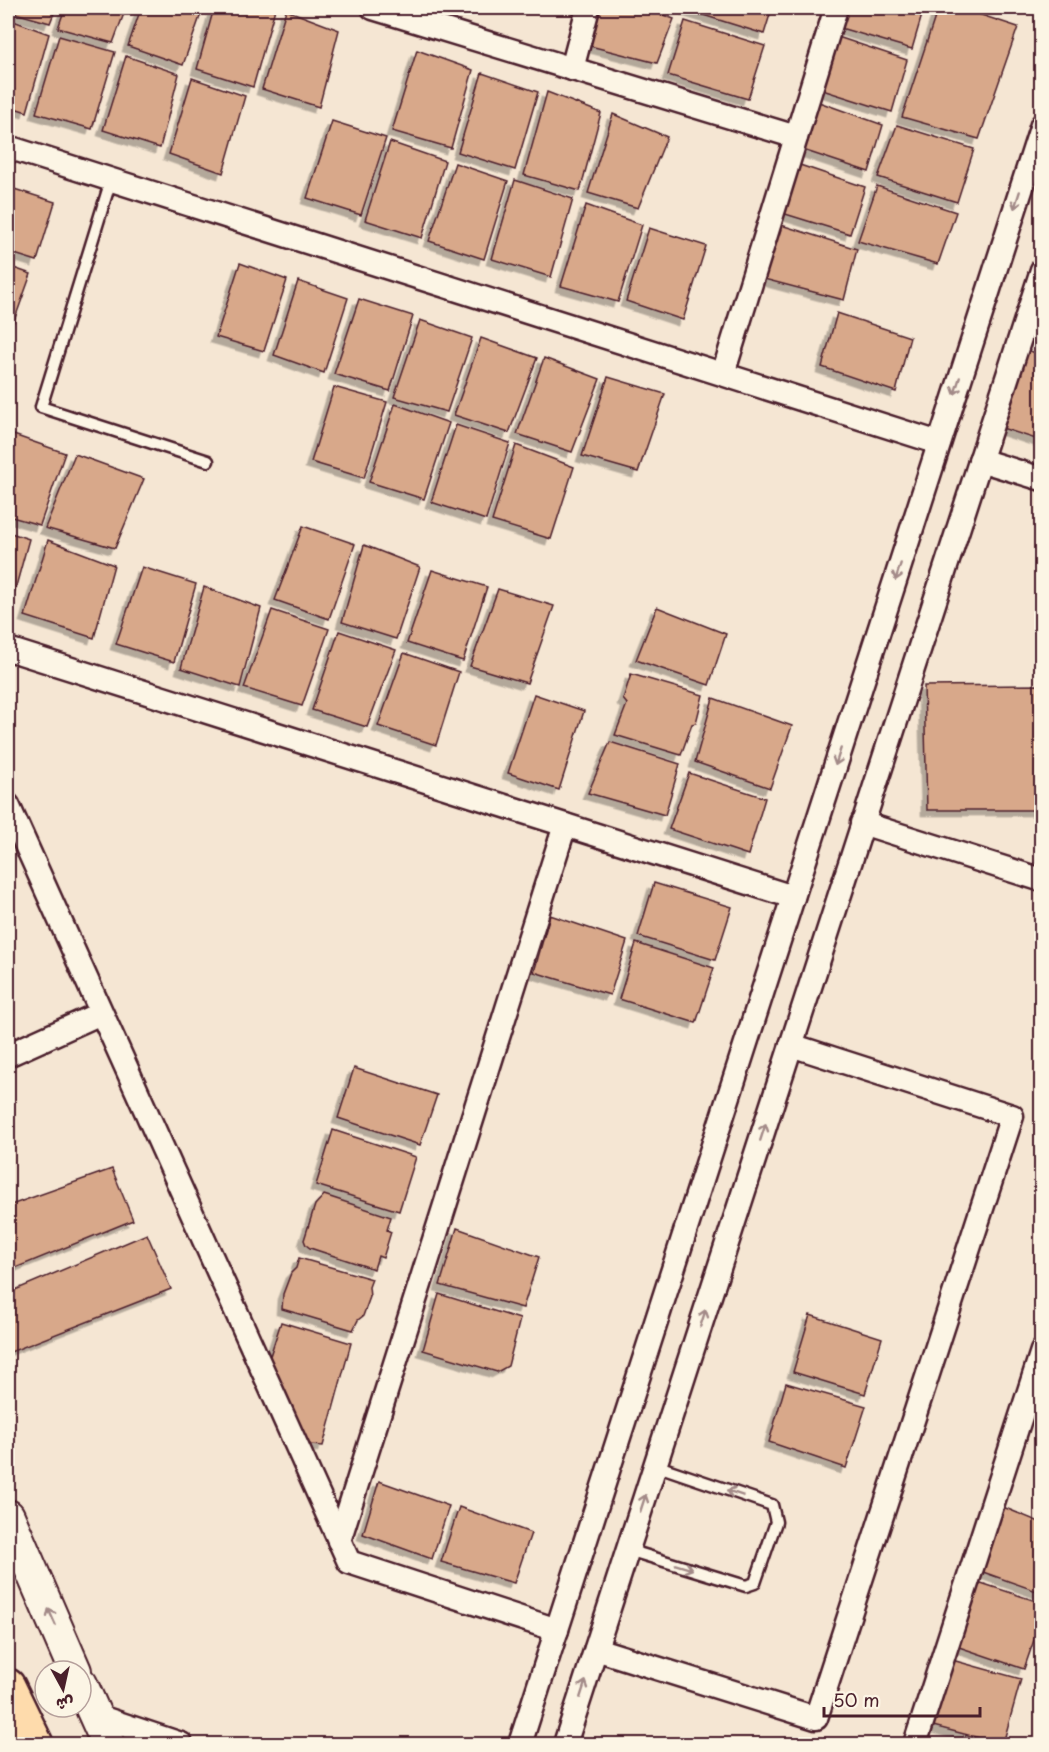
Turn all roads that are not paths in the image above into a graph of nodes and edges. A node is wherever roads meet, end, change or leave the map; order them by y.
1 (373, 8) edge
2 (588, 8) edge
3 (836, 8) edge
4 (572, 69) junction
5 (1041, 125) edge
6 (796, 137) junction
7 (8, 147) edge
8 (111, 180) junction
9 (1041, 270) edge
10 (723, 375) junction
11 (939, 443) junction
12 (980, 460) junction
13 (208, 461) dead end
14 (1041, 479) edge
15 (8, 649) edge
16 (8, 806) edge
17 (862, 823) junction
18 (565, 825) junction
19 (1041, 880) edge
20 (793, 897) junction
21 (101, 1013) junction
22 (791, 1045) junction
23 (8, 1054) edge
24 (1041, 1351) edge
25 (655, 1465) junction
26 (8, 1516) edge
27 (339, 1541) junction
28 (628, 1550) junction
29 (557, 1630) junction
30 (596, 1649) junction
31 (70, 1659) edge
32 (8, 1686) edge
33 (94, 1715) joint
34 (36, 1744) edge
35 (108, 1744) edge
36 (182, 1744) edge
37 (520, 1744) edge
38 (565, 1744) edge
39 (915, 1744) edge

1 - 4 street
2 - 4 street
3 - 6 street
4 - 6 street
5 -> 11 street
6 - 10 street
7 - 8 street
8 - 10 street
8 - 13 lane
9 - 12 street
10 - 11 street
11 -> 20 street
12 - 14 street
12 - 17 street
15 - 18 street
16 - 21 street
17 - 19 street
17 - 22 street
18 - 20 street
18 - 27 street
20 - 29 street
21 - 23 street
21 - 27 street
25 -> 22 street
22 - 30 street
24 - 39 street
28 -> 25 street
28 -> 25 lane
31 -> 26 main road
27 - 29 street
28 - 30 street
29 - 37 street
38 -> 30 street
32 - 34 highway
33 - 35 main road
33 - 36 street

